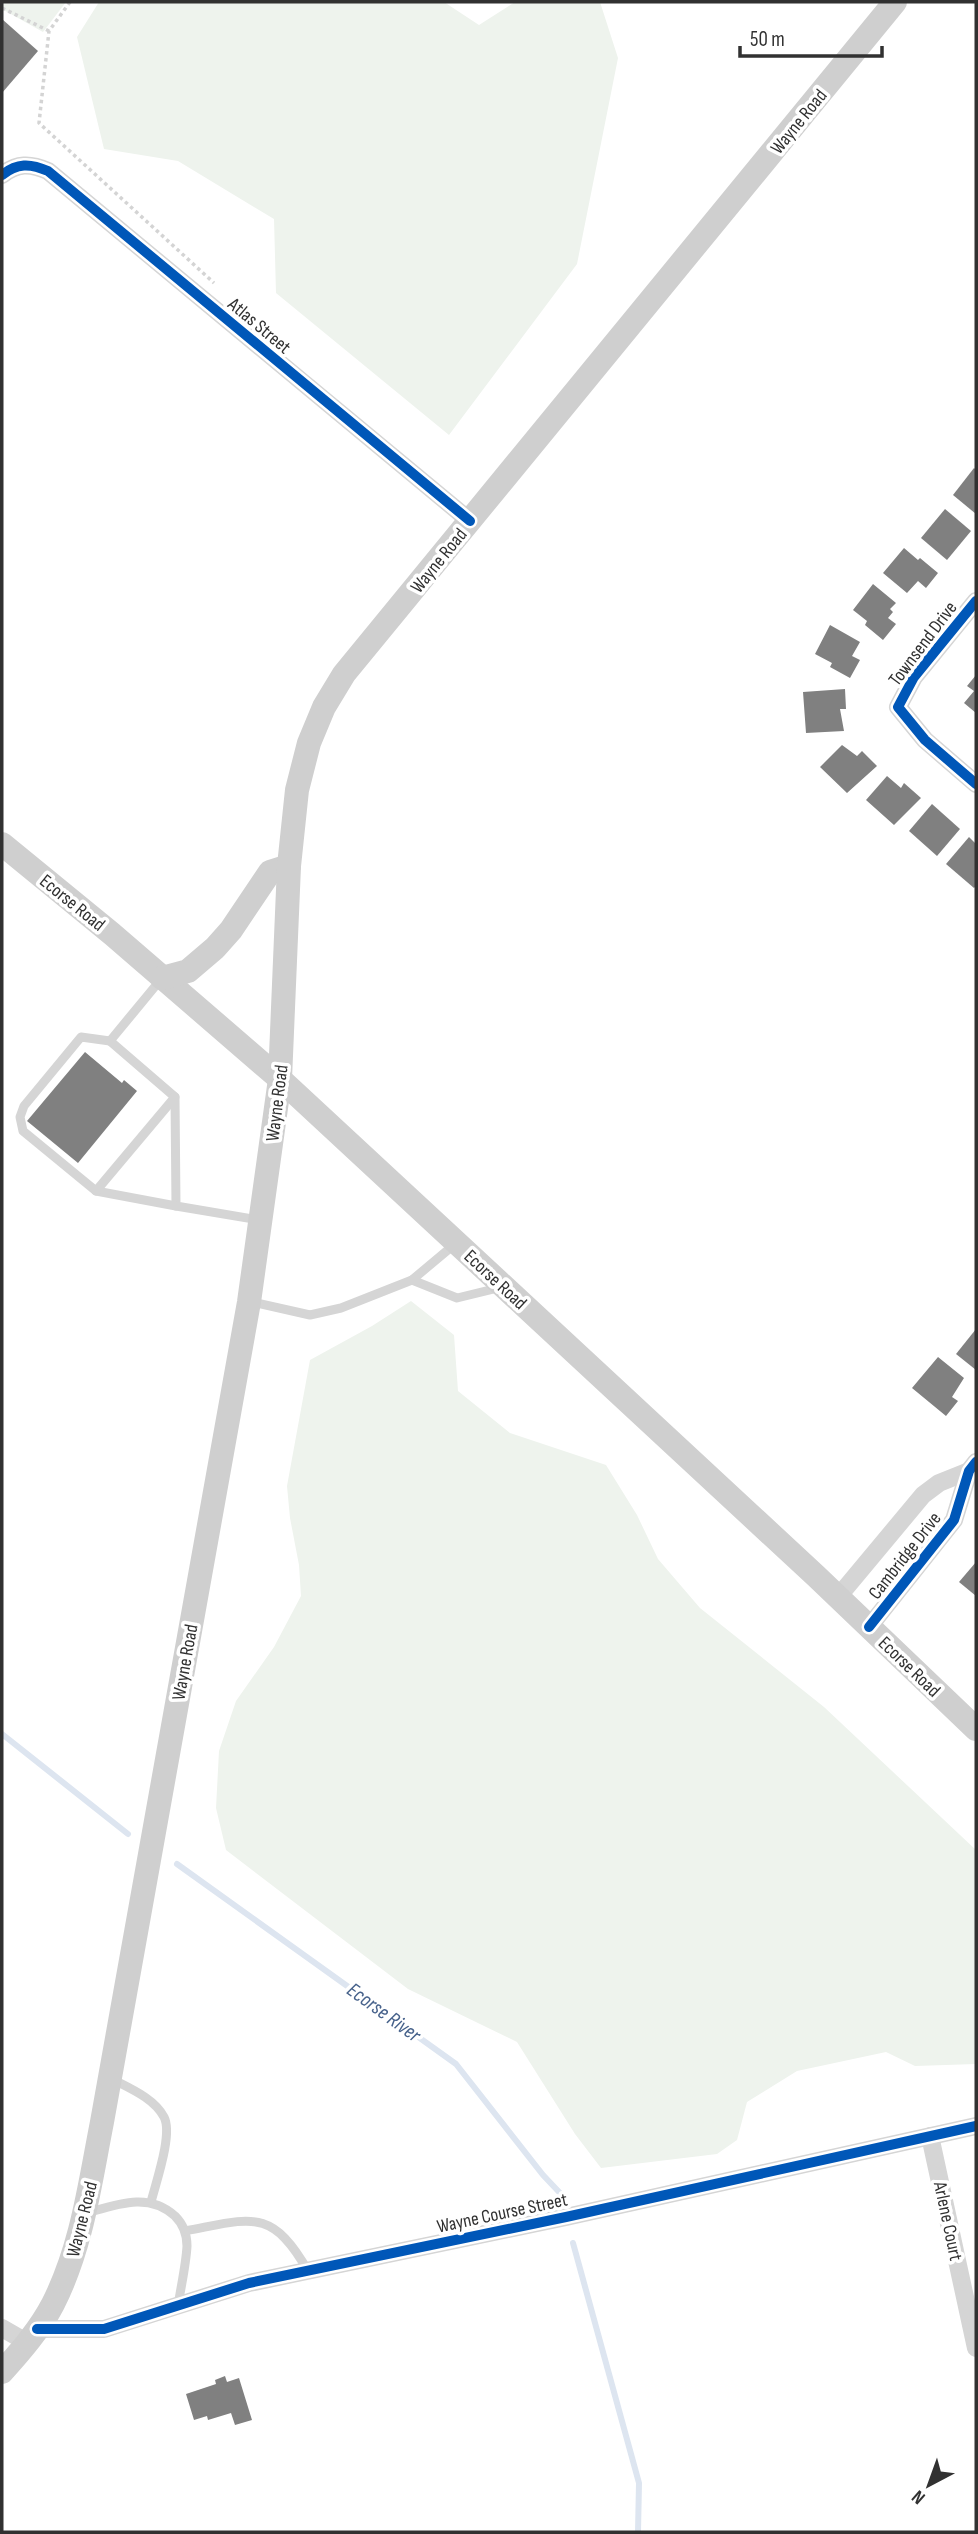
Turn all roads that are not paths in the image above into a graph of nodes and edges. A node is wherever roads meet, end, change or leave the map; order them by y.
1 (895, 2) edge
2 (2, 175) edge
3 (470, 521) junction
4 (976, 601) edge
5 (976, 784) edge
6 (2, 844) edge
7 (289, 866) junction
8 (162, 978) junction
9 (110, 1041) junction
10 (280, 1079) junction
11 (175, 1097) junction
12 (96, 1191) junction
13 (176, 1206) junction
14 (261, 1220) junction
15 (457, 1243) junction
16 (412, 1280) junction
17 (503, 1286) junction
18 (249, 1302) junction
19 (973, 1467) edge
20 (838, 1597) junction
21 (869, 1627) junction
22 (976, 1729) edge
23 (110, 2078) junction
24 (976, 2126) edge
25 (930, 2136) junction
26 (151, 2202) junction
27 (84, 2214) junction
28 (185, 2231) junction
29 (308, 2271) junction
30 (178, 2306) junction
31 (2, 2328) edge
32 (33, 2336) junction
33 (976, 2348) edge
34 (2, 2372) edge

1 - 3 main road, Wayne Road
2 - 3 street, Atlas Street
3 - 7 main road, Wayne Road
4 - 5 street, Townsend Drive
6 - 8 main road, Ecorse Road
7 - 8 main road
7 - 10 main road, Wayne Road
8 - 9 lane
8 - 10 main road, Ecorse Road
9 - 11 lane
9 - 12 lane
10 - 14 main road, Wayne Road
10 - 15 main road, Ecorse Road
11 - 12 lane
11 - 13 lane
12 - 13 lane
13 - 14 lane
14 - 18 main road, Wayne Road
15 - 16 lane
15 - 17 main road, Ecorse Road
16 - 17 lane
16 - 18 lane
17 - 20 main road, Ecorse Road
18 - 23 main road, Wayne Road
19 - 20 street, Cambridge Drive
19 - 21 street, Cambridge Drive
20 - 21 main road, Ecorse Road
21 - 22 main road, Ecorse Road
23 - 26 lane
23 - 27 main road, Wayne Road
24 - 25 street, Wayne Course Street
25 - 29 street, Wayne Course Street
25 - 33 street, Arlene Court
26 - 27 lane
26 - 28 lane
27 - 32 main road, Wayne Road
28 - 29 lane
28 - 30 lane
29 - 30 street, Wayne Course Street
30 - 32 street, Wayne Course Street
31 - 32 street
32 - 34 main road, Wayne Road

